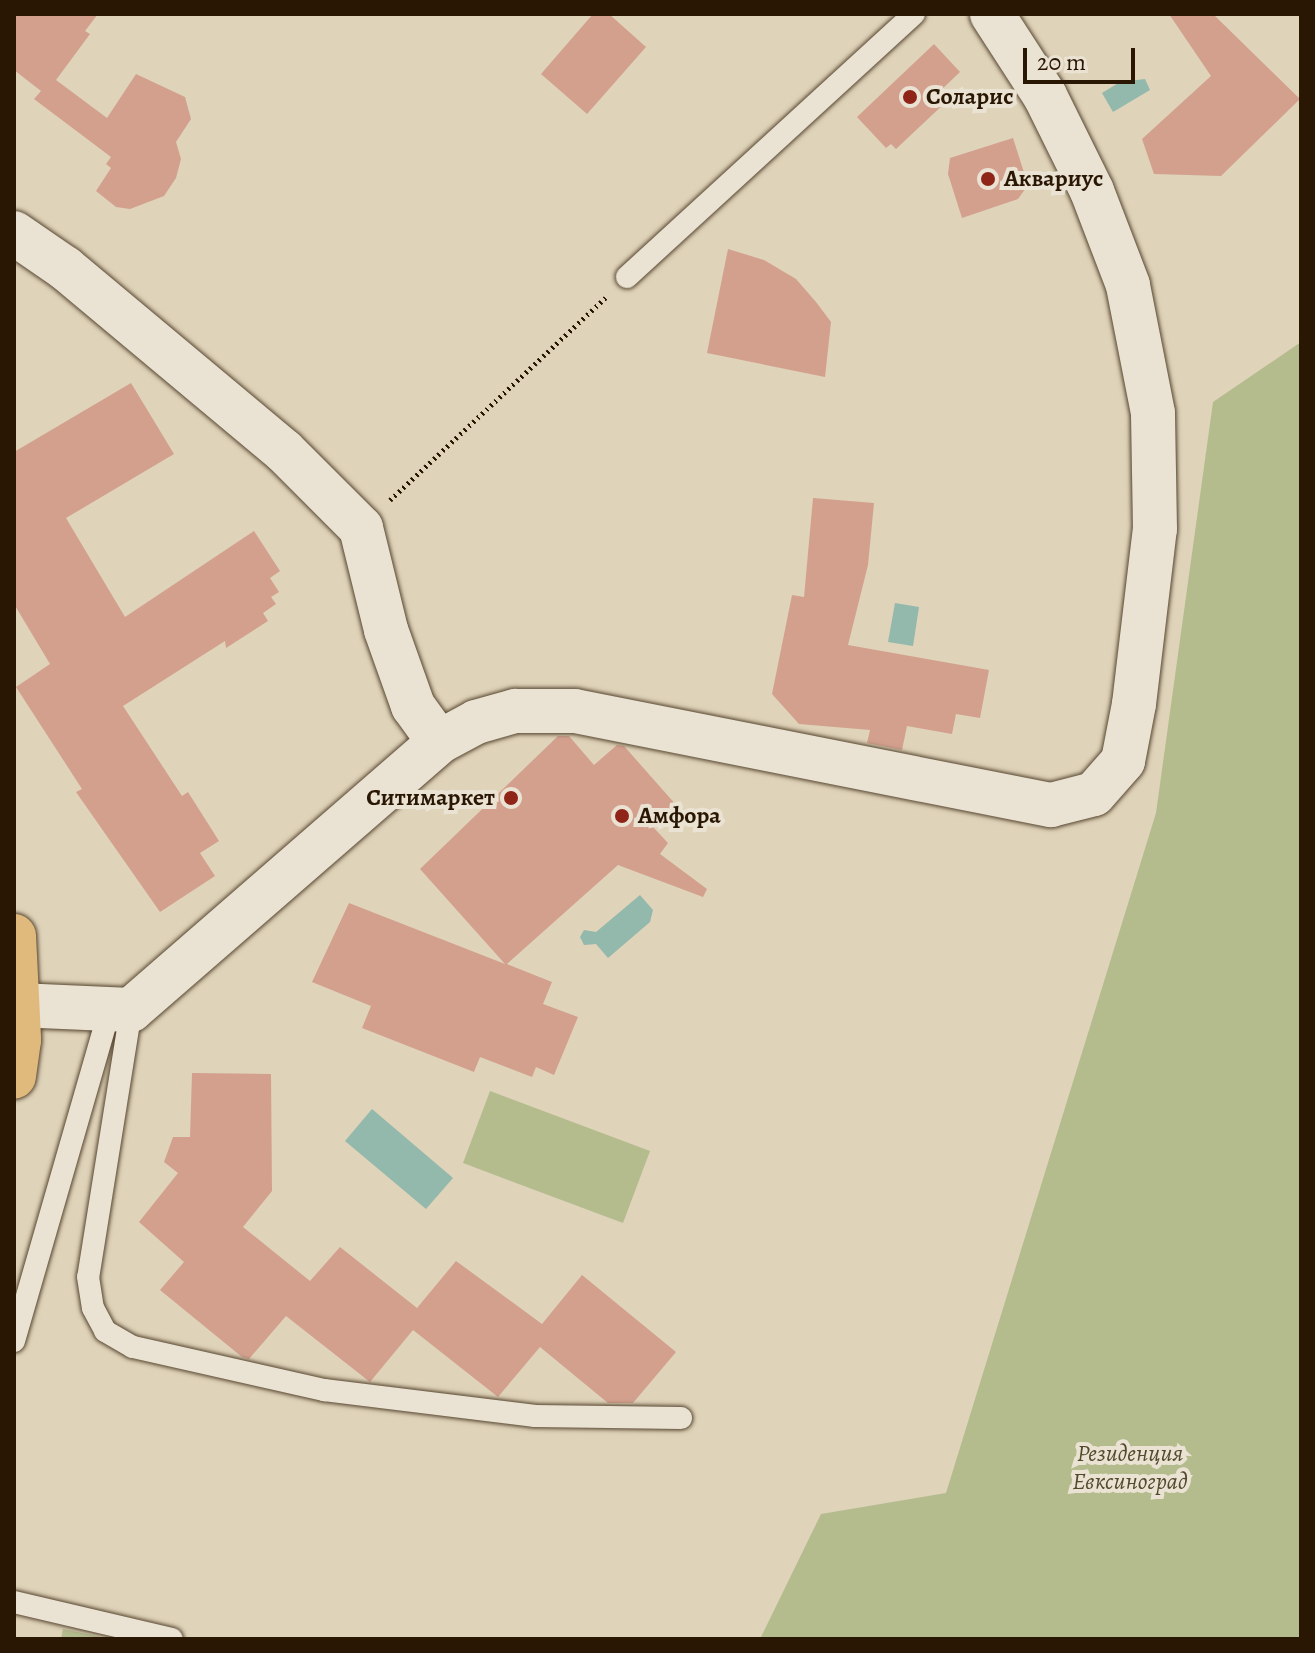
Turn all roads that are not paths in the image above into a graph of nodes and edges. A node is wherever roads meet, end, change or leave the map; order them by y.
1 (914, 14) edge
2 (992, 14) edge
3 (14, 233) edge
4 (627, 277) road end
5 (439, 742) junction
6 (14, 936) edge
7 (18, 1005) junction
8 (120, 1010) junction
9 (14, 1077) edge
10 (14, 1341) edge
11 (681, 1418) dead end
12 (14, 1602) edge
13 (172, 1639) edge

1 - 4 lane
2 - 5 street
3 - 5 street
5 - 8 street
6 - 7 highway
7 - 8 street
7 - 9 highway
8 - 10 lane
8 - 11 lane
12 - 13 lane

